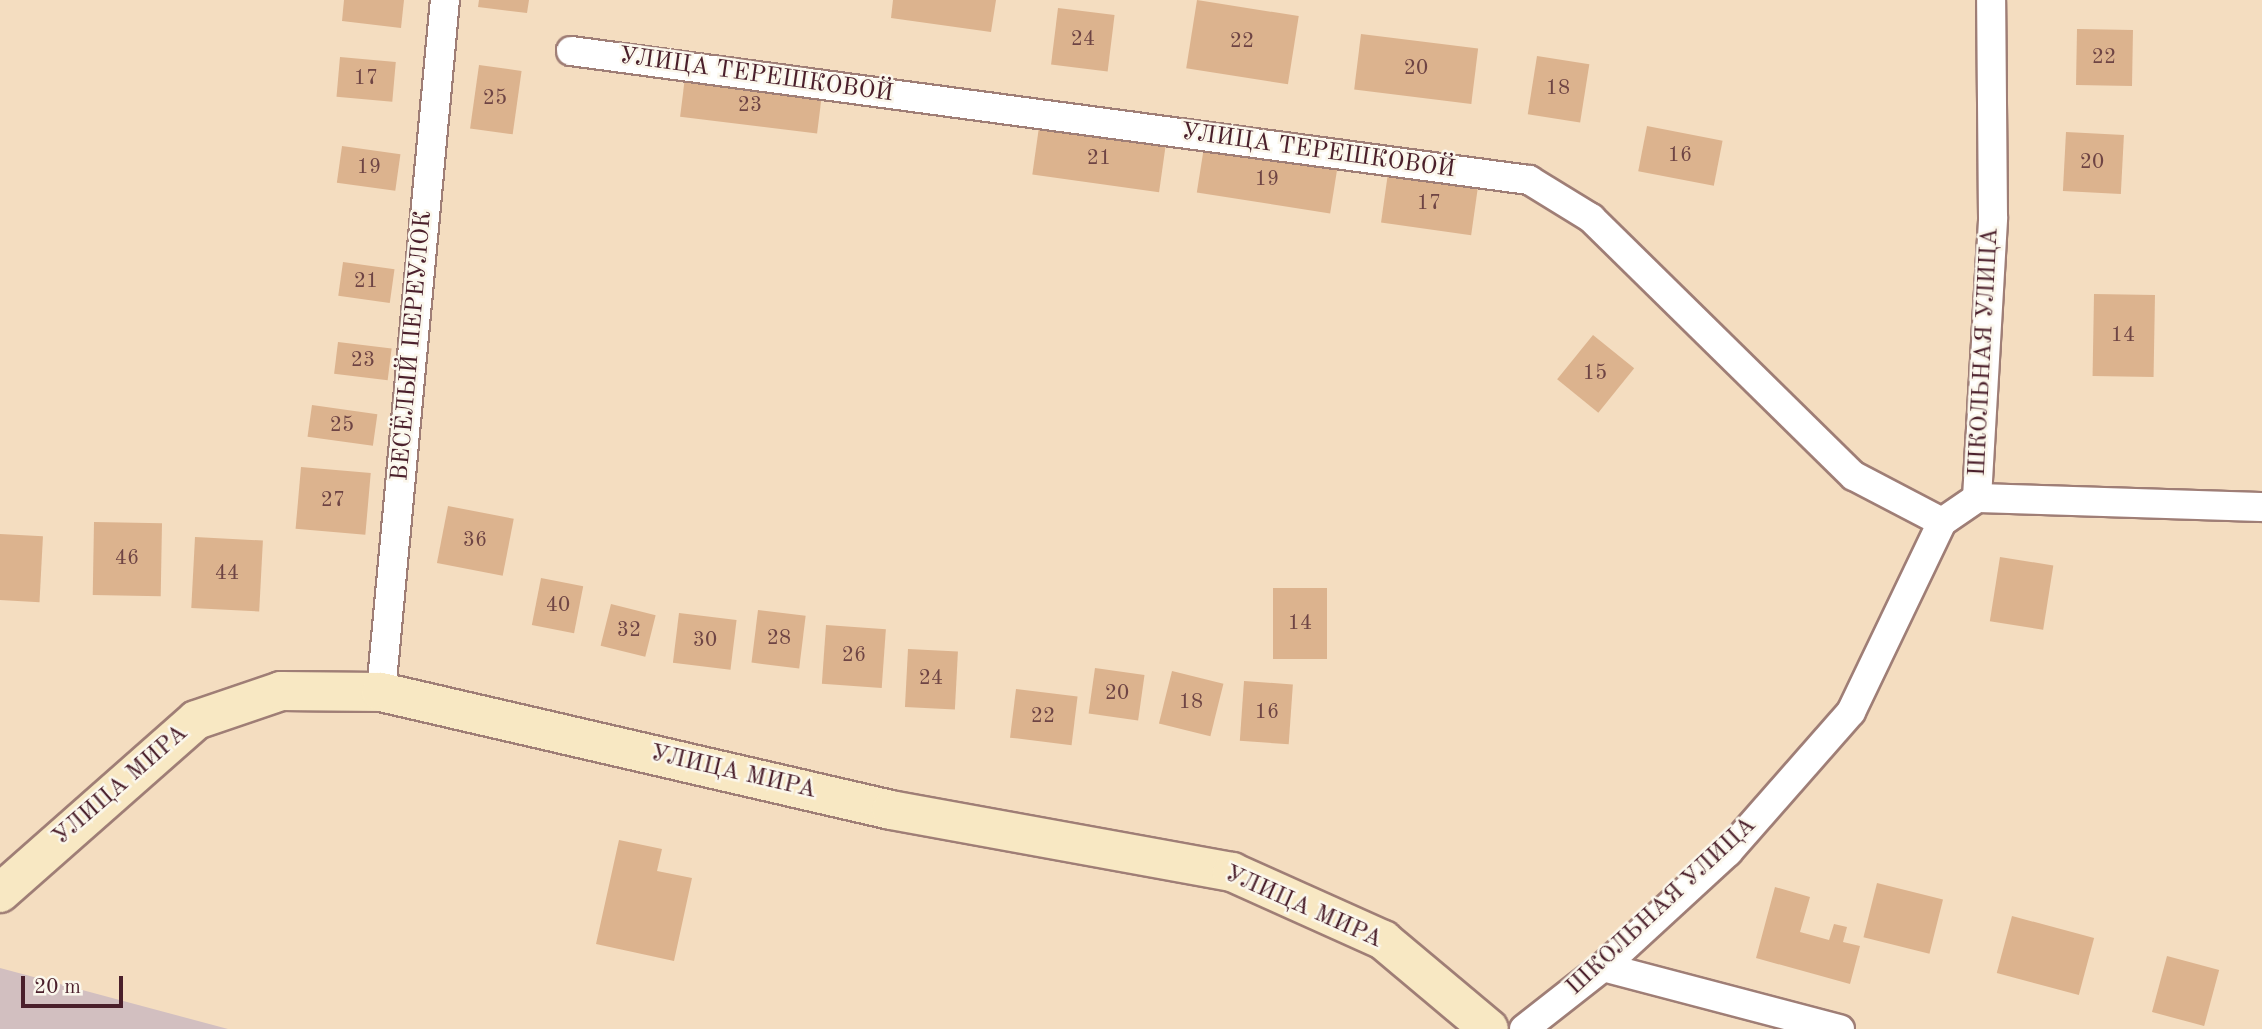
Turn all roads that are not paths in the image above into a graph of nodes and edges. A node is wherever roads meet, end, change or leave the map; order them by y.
1 (445, 0) edge
2 (1991, 0) edge
3 (571, 51) dead end
4 (1978, 498) junction
5 (2262, 507) edge
6 (1942, 522) junction
7 (381, 692) junction
8 (0, 893) edge
9 (1603, 967) junction
10 (1489, 1029) edge
11 (1524, 1029) edge
12 (1840, 1029) edge

1 - 7 street, ВЕСЁЛЫЙ ПЕРЕУЛОК
2 - 4 street, ШКОЛЬНАЯ УЛИЦА
3 - 6 street, УЛИЦА ТЕРЕШКОВОЙ
4 - 5 street
4 - 6 street, ШКОЛЬНАЯ УЛИЦА
6 - 9 street, ШКОЛЬНАЯ УЛИЦА
7 - 8 street, УЛИЦА МИРА
7 - 10 street, УЛИЦА МИРА
9 - 11 street, ШКОЛЬНАЯ УЛИЦА
9 - 12 street

